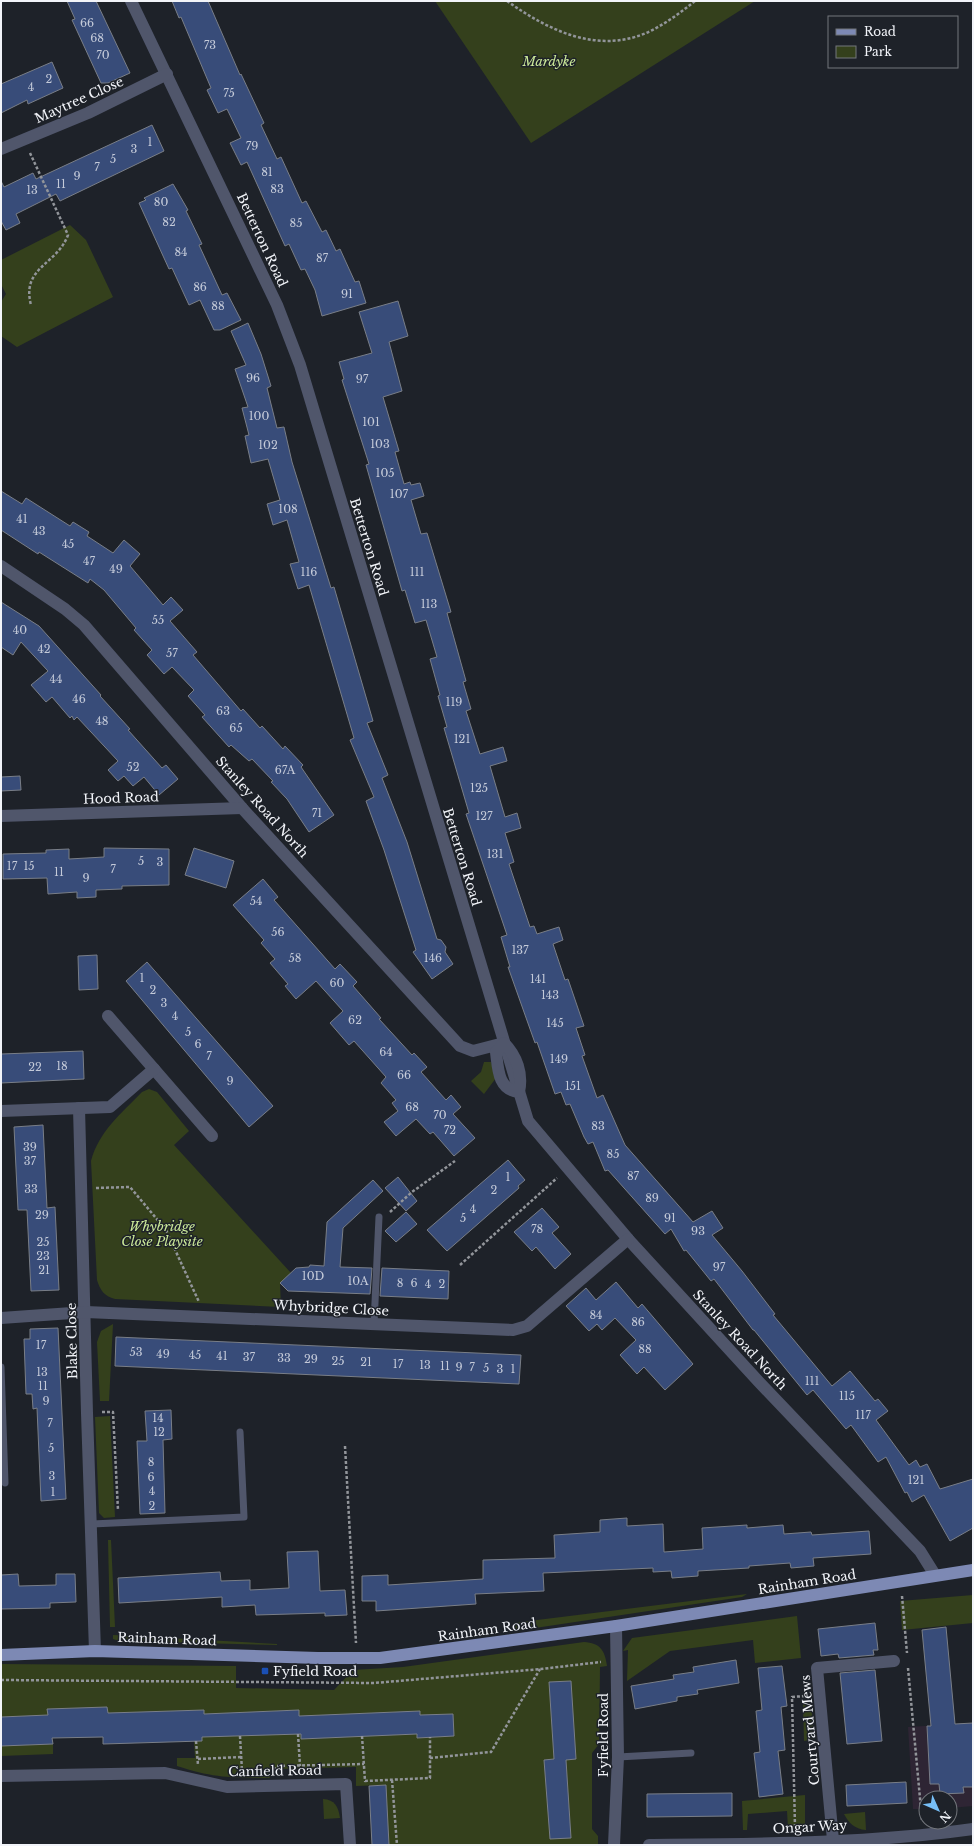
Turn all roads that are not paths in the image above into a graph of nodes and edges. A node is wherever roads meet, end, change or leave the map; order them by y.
1 (131, 1) edge
2 (167, 74) junction
3 (1, 149) edge
4 (1, 566) edge
5 (242, 808) junction
6 (1, 816) edge
7 (108, 1016) dead end
8 (504, 1043) junction
9 (154, 1070) junction
10 (79, 1108) junction
11 (1, 1111) edge
12 (528, 1121) joint
13 (212, 1136) dead end
14 (379, 1220) road end
15 (628, 1239) junction
16 (86, 1312) junction
17 (1, 1318) edge
18 (374, 1324) junction
19 (1, 1367) edge
20 (240, 1432) dead end
21 (5, 1483) dead end
22 (92, 1524) junction
23 (973, 1570) edge
24 (935, 1575) junction
25 (616, 1626) junction
26 (96, 1651) junction
27 (1, 1654) edge
28 (894, 1661) dead end
29 (691, 1753) dead end
30 (618, 1757) junction
31 (1, 1776) edge
32 (973, 1829) edge
33 (833, 1840) junction
34 (741, 1844) edge
35 (350, 1845) edge
36 (614, 1845) edge
37 (649, 1845) edge

1 - 2 street, Betterton Road
2 - 3 street, Maytree Close
2 - 8 street, Betterton Road
4 - 5 street, Stanley Road North
5 - 6 street, Hood Road
5 - 8 street, Stanley Road North
7 - 9 street
8 - 12 street, Betterton Road
9 - 10 street
9 - 13 street
10 - 11 street
10 - 16 street, Blake Close
12 - 15 street, Stanley Road North
14 - 18 lane
15 - 18 street, Whybridge Close
15 - 24 street, Stanley Road North
16 - 17 street, Whybridge Close
16 - 18 street, Whybridge Close
16 - 22 street, Blake Close
19 - 21 lane
20 - 22 lane
22 - 26 street, Blake Close
23 - 24 main road, Rainham Road
24 - 25 main road, Rainham Road
25 - 26 main road, Rainham Road
25 - 30 street, Fyfield Road
26 - 27 main road, Rainham Road
28 - 33 street, Courtyard Mews
29 - 30 lane
30 - 36 street, Fyfield Road
31 - 35 street, Canfield Road
32 - 33 street, Ongar Way
33 - 34 street, Ongar Way
34 - 37 street, Ongar Way

